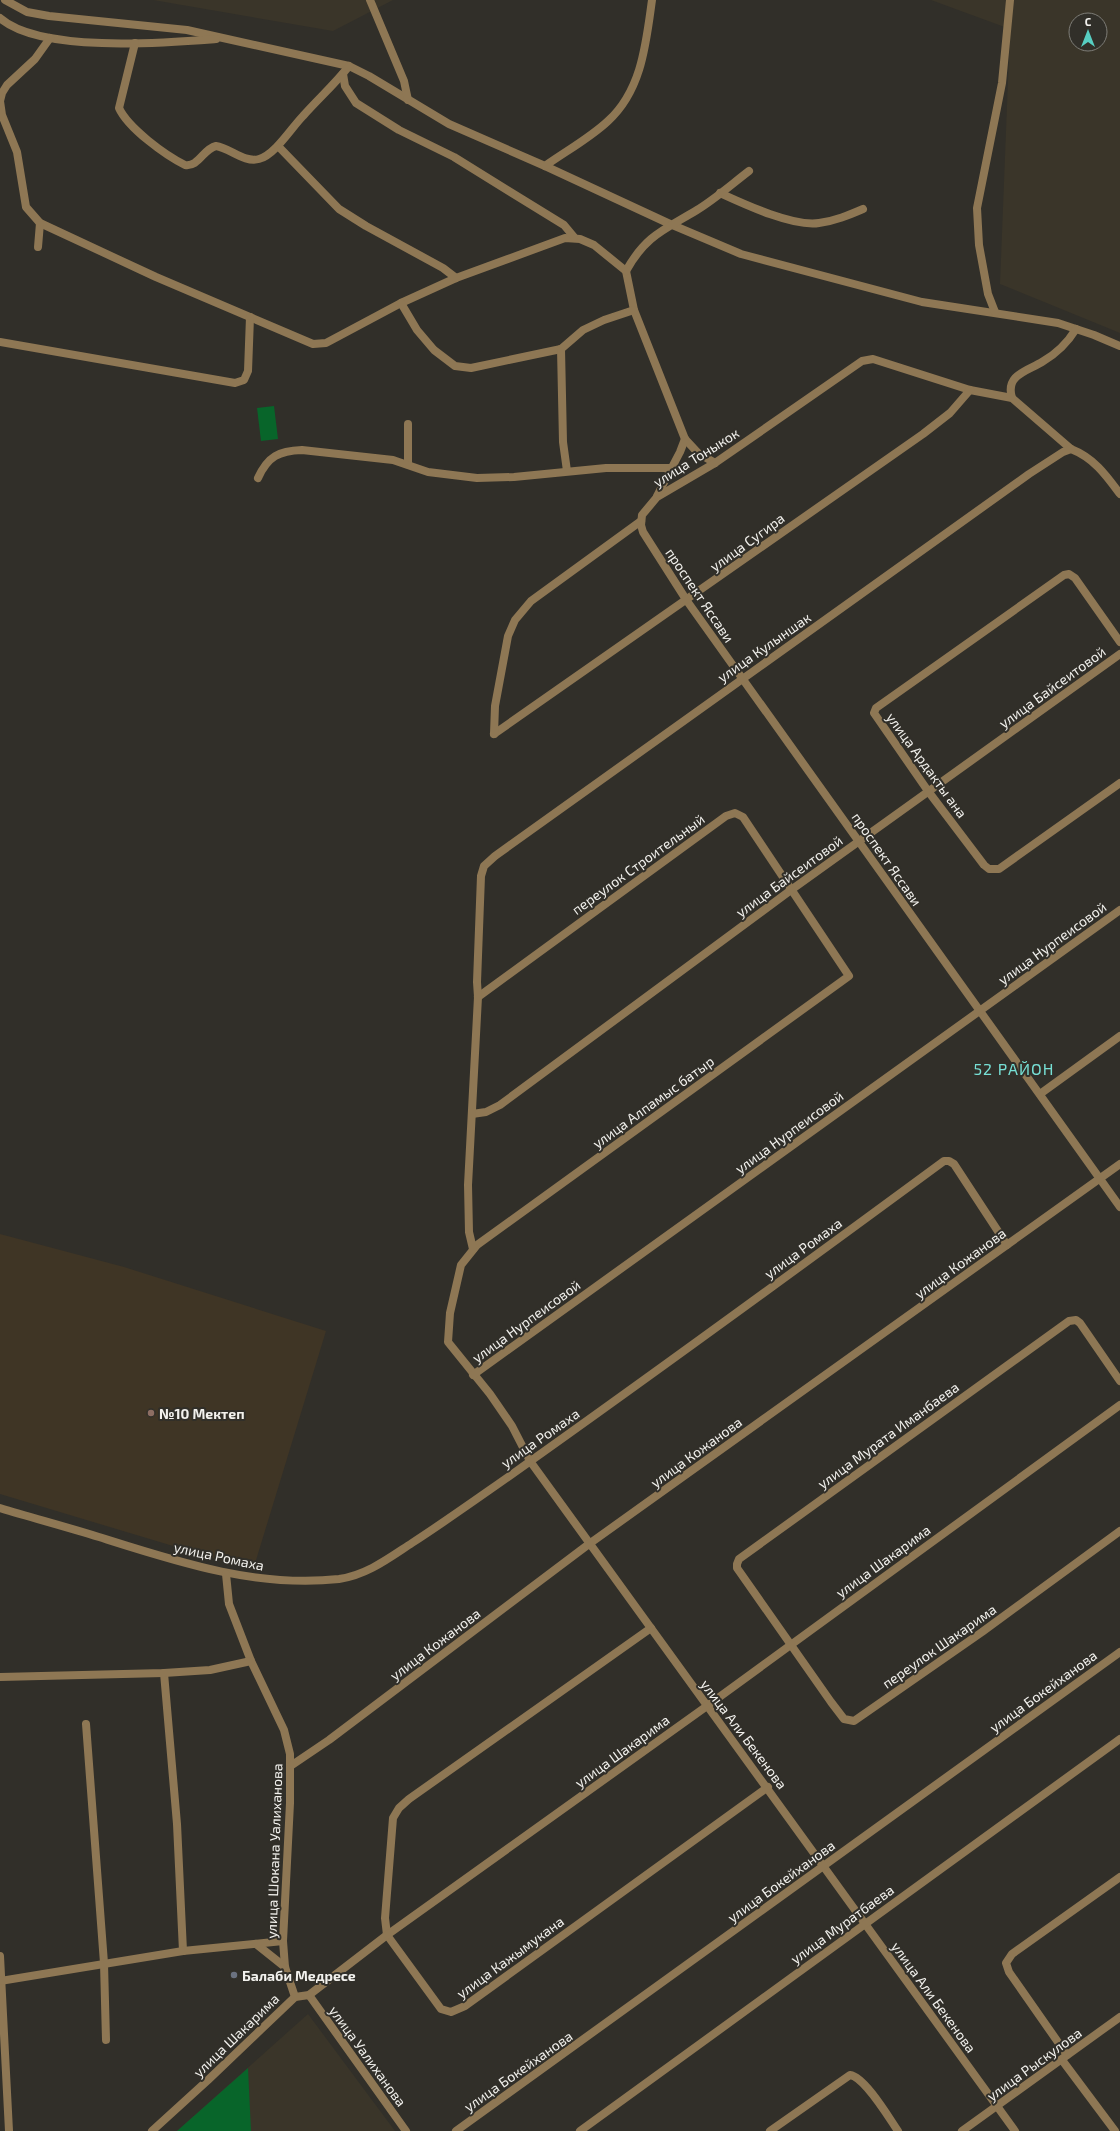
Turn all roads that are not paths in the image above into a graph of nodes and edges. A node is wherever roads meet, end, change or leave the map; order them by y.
1 (5, 0) edge
2 (370, 0) edge
3 (652, 0) edge
4 (1010, 0) edge
5 (0, 18) edge
6 (50, 38) junction
7 (223, 39) junction
8 (135, 43) junction
9 (349, 66) junction
10 (343, 74) junction
11 (408, 100) junction
12 (1, 116) edge
13 (278, 146) junction
14 (545, 166) junction
15 (749, 171) dead end
16 (720, 192) junction
17 (863, 209) dead end
18 (40, 223) junction
19 (670, 224) junction
20 (574, 237) junction
21 (38, 247) dead end
22 (626, 271) junction
23 (456, 278) junction
24 (401, 303) junction
25 (634, 310) junction
26 (995, 312) junction
27 (250, 317) junction
28 (1076, 329) junction
29 (0, 342) edge
30 (1120, 346) edge
31 (561, 349) junction
32 (970, 390) junction
33 (1012, 398) junction
34 (408, 424) dead end
35 (685, 439) junction
36 (1071, 449) junction
37 (408, 464) junction
38 (715, 464) junction
39 (672, 468) junction
40 (567, 471) junction
41 (258, 478) dead end
42 (1120, 494) edge
43 (657, 496) junction
44 (641, 521) junction
45 (686, 601) junction
46 (1120, 642) edge
47 (1120, 654) edge
48 (742, 679) junction
49 (494, 734) joint
50 (1120, 783) edge
51 (928, 791) junction
52 (860, 842) junction
53 (791, 890) junction
54 (1120, 910) edge
55 (478, 997) junction
56 (980, 1010) junction
57 (1120, 1036) edge
58 (1040, 1094) junction
59 (472, 1114) junction
60 (1120, 1164) edge
61 (1100, 1179) junction
62 (1120, 1207) edge
63 (1007, 1245) junction
64 (473, 1249) junction
65 (473, 1375) junction
66 (1120, 1381) edge
67 (1120, 1405) edge
68 (530, 1461) junction
69 (0, 1508) edge
70 (1120, 1531) edge
71 (589, 1544) junction
72 (226, 1574) junction
73 (650, 1628) junction
74 (791, 1643) junction
75 (1120, 1652) edge
76 (251, 1661) junction
77 (164, 1673) junction
78 (0, 1677) edge
79 (707, 1706) junction
80 (86, 1724) dead end
81 (1120, 1740) edge
82 (292, 1765) junction
83 (768, 1787) junction
84 (824, 1866) junction
85 (1120, 1877) edge
86 (864, 1923) junction
87 (387, 1935) junction
88 (283, 1941) junction
89 (256, 1944) junction
90 (183, 1951) junction
91 (0, 1956) edge
92 (104, 1963) junction
93 (285, 1967) junction
94 (1, 1981) edge
95 (309, 1995) junction
96 (295, 1996) junction
97 (1120, 2017) edge
98 (106, 2040) dead end
99 (1065, 2057) junction
100 (997, 2107) junction
101 (9, 2131) edge
102 (152, 2131) edge
103 (406, 2131) edge
104 (456, 2131) edge
105 (580, 2131) edge
106 (770, 2131) edge
107 (898, 2131) edge
108 (962, 2131) edge
109 (1015, 2131) edge
110 (1115, 2131) edge

1 - 7 street
2 - 11 street
3 - 14 street
4 - 26 street
5 - 6 street
6 - 8 street
6 - 12 street
7 - 8 street
7 - 9 street
8 - 13 street
9 - 10 street
9 - 11 street
10 - 13 street
10 - 20 street
11 - 14 street
12 - 18 street
13 - 23 street
14 - 19 street
15 - 16 street
16 - 17 street
16 - 19 street
18 - 21 street
18 - 27 street
19 - 22 street
19 - 26 street
20 - 22 street
20 - 23 street
22 - 25 street
23 - 24 street
24 - 27 street
24 - 31 street
25 - 31 street
25 - 35 street
26 - 28 street
27 - 29 street
28 - 30 street
28 - 33 street
31 - 40 street
32 - 33 street
32 - 38 street, улица Тоныкок
32 - 45 street, улица Сугира
33 - 36 street
34 - 37 street
35 - 38 street
35 - 39 street
36 - 42 street
36 - 48 street, улица Кулыншак
37 - 40 street
37 - 41 street
38 - 43 street, улица Тоныкок
39 - 40 street
39 - 43 street
43 - 44 street, улица Тоныкок
44 - 45 street, проспект Яссави
44 - 49 street, улица Тоныкок
45 - 48 street, проспект Яссави
45 - 49 street, улица Сугира
46 - 51 street, улица Ардакты ана
47 - 51 street, улица Байсеитовой
48 - 52 street, проспект Яссави
48 - 55 street, улица Кулыншак
50 - 51 street, улица Ардакты ана
51 - 52 street, улица Байсеитовой
52 - 53 street, улица Байсеитовой
52 - 56 street, проспект Яссави
53 - 55 street, переулок Строительный
53 - 59 street, улица Байсеитовой
53 - 64 street, улица Алпамыс батыр
54 - 56 street, улица Нурпеисовой
55 - 59 street
56 - 58 street, проспект Яссави
56 - 65 street, улица Нурпеисовой
57 - 58 street
58 - 61 street, проспект Яссави
59 - 64 street
60 - 61 street, улица Кожанова
61 - 62 street, проспект Яссави
61 - 63 street, улица Кожанова
63 - 68 street, улица Ромаха
63 - 71 street, улица Кожанова
64 - 65 street, улица Алпамыс батыр
65 - 68 street, улица Али Бекенова
66 - 74 street, улица Мурата Иманбаева
67 - 74 street, улица Шакарима
68 - 71 street, улица Али Бекенова
68 - 72 street, улица Ромаха
69 - 72 street, улица Ромаха
70 - 74 street, переулок Шакарима
71 - 73 street, улица Али Бекенова
71 - 82 street, улица Кожанова
72 - 76 street, улица Шокана Уалиханова
73 - 79 street, улица Али Бекенова
73 - 87 street
74 - 79 street, улица Шакарима
75 - 84 street, улица Бокейханова
76 - 77 street
76 - 82 street, улица Шокана Уалиханова
77 - 78 street
77 - 90 street
79 - 83 street, улица Али Бекенова
79 - 87 street, улица Шакарима
80 - 92 street
81 - 86 street, улица Муратбаева
82 - 88 street, улица Шокана Уалиханова
83 - 84 street, улица Али Бекенова
83 - 87 street, улица Кажымукана
84 - 86 street, улица Али Бекенова
84 - 104 street, улица Бокейханова
85 - 99 street
86 - 100 street, улица Али Бекенова
86 - 105 street, улица Муратбаева
87 - 95 street, улица Шакарима
88 - 89 street
88 - 93 street, улица Шокана Уалиханова
89 - 90 street
89 - 93 street
90 - 92 street
91 - 94 street
92 - 94 street
92 - 98 street
93 - 96 street, улица Шокана Уалиханова
94 - 101 street
95 - 96 street, улица Шакарима
95 - 103 street, улица Уалиханова
96 - 102 street, улица Шакарима
97 - 99 street, улица Рыскулова
99 - 100 street, улица Рыскулова
99 - 110 street
100 - 108 street, улица Рыскулова
100 - 109 street, улица Али Бекенова
106 - 107 street

